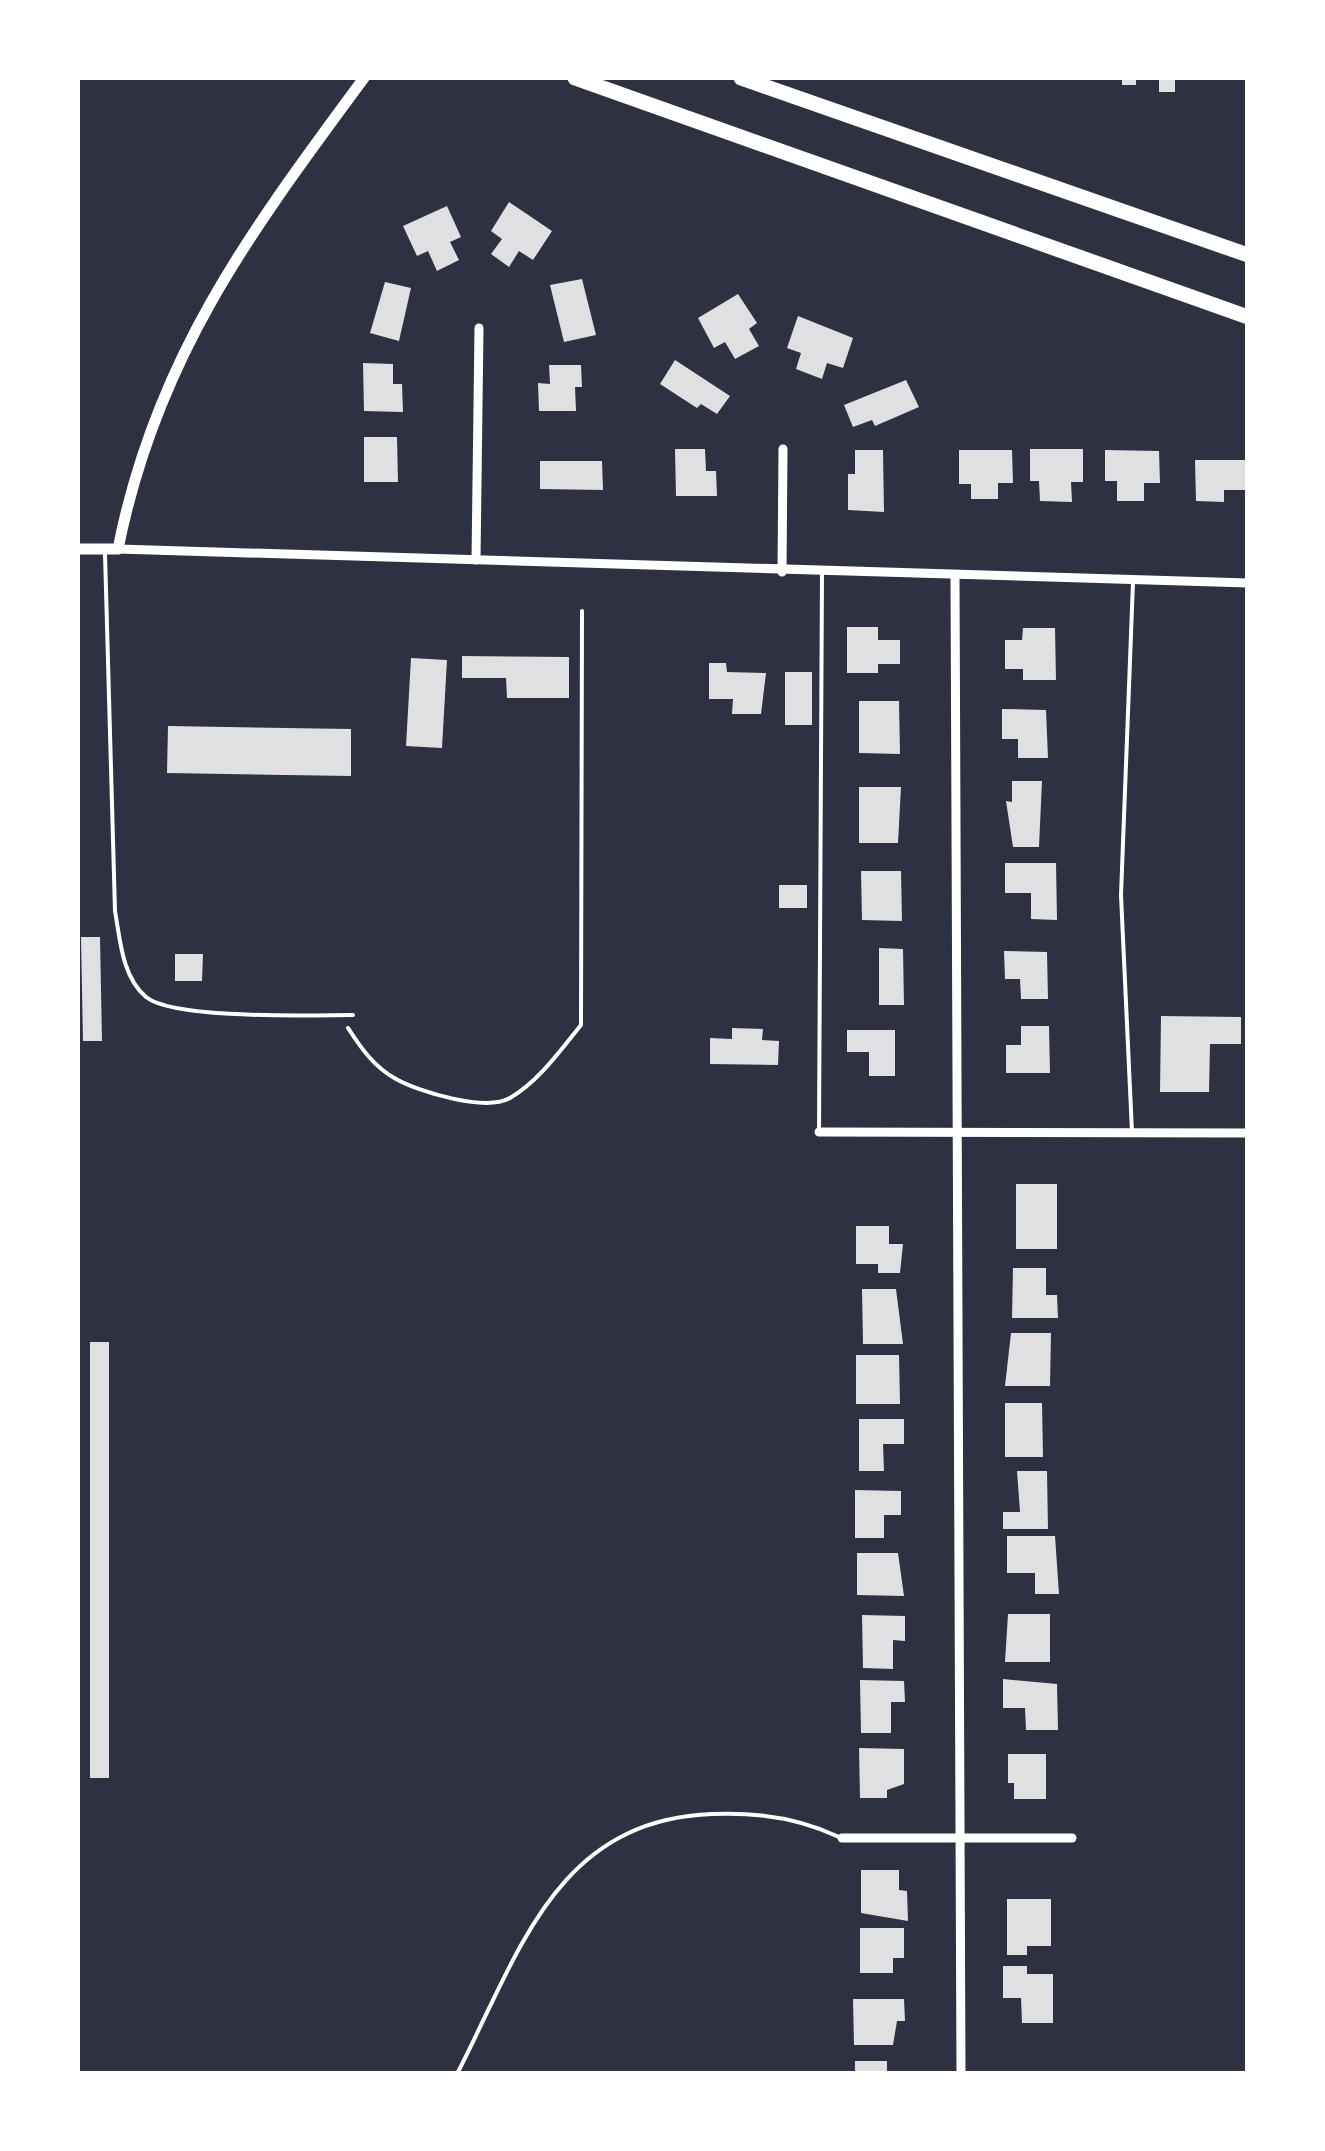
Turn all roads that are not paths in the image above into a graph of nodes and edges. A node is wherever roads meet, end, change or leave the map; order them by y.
1 (364, 78) edge
2 (575, 78) edge
3 (741, 78) edge
4 (1248, 255) edge
5 (1248, 317) edge
6 (479, 328) dead end
7 (783, 449) dead end
8 (78, 548) edge
9 (112, 549) junction
10 (476, 560) junction
11 (782, 572) junction
12 (822, 573) junction
13 (955, 576) junction
14 (1133, 582) junction
15 (1248, 583) edge
16 (353, 1015) dead end
17 (820, 1132) joint
18 (958, 1132) junction
19 (1132, 1132) junction
20 (1248, 1132) edge
21 (842, 1838) joint
22 (1072, 1838) dead end
23 (959, 1839) junction
24 (456, 2074) edge
25 (961, 2074) edge

1 - 9 main road
2 - 5 highway
3 - 4 highway
6 - 10 street
7 - 11 street
8 - 9 main road
9 - 10 street
9 - 16 lane
10 - 11 street
11 - 12 street
12 - 13 street
12 - 17 lane
13 - 14 street
13 - 18 street
14 - 15 street
14 - 19 lane
17 - 18 street
18 - 19 street
18 - 23 street
19 - 20 street
21 - 23 street
21 - 24 lane
22 - 23 street
23 - 25 street

